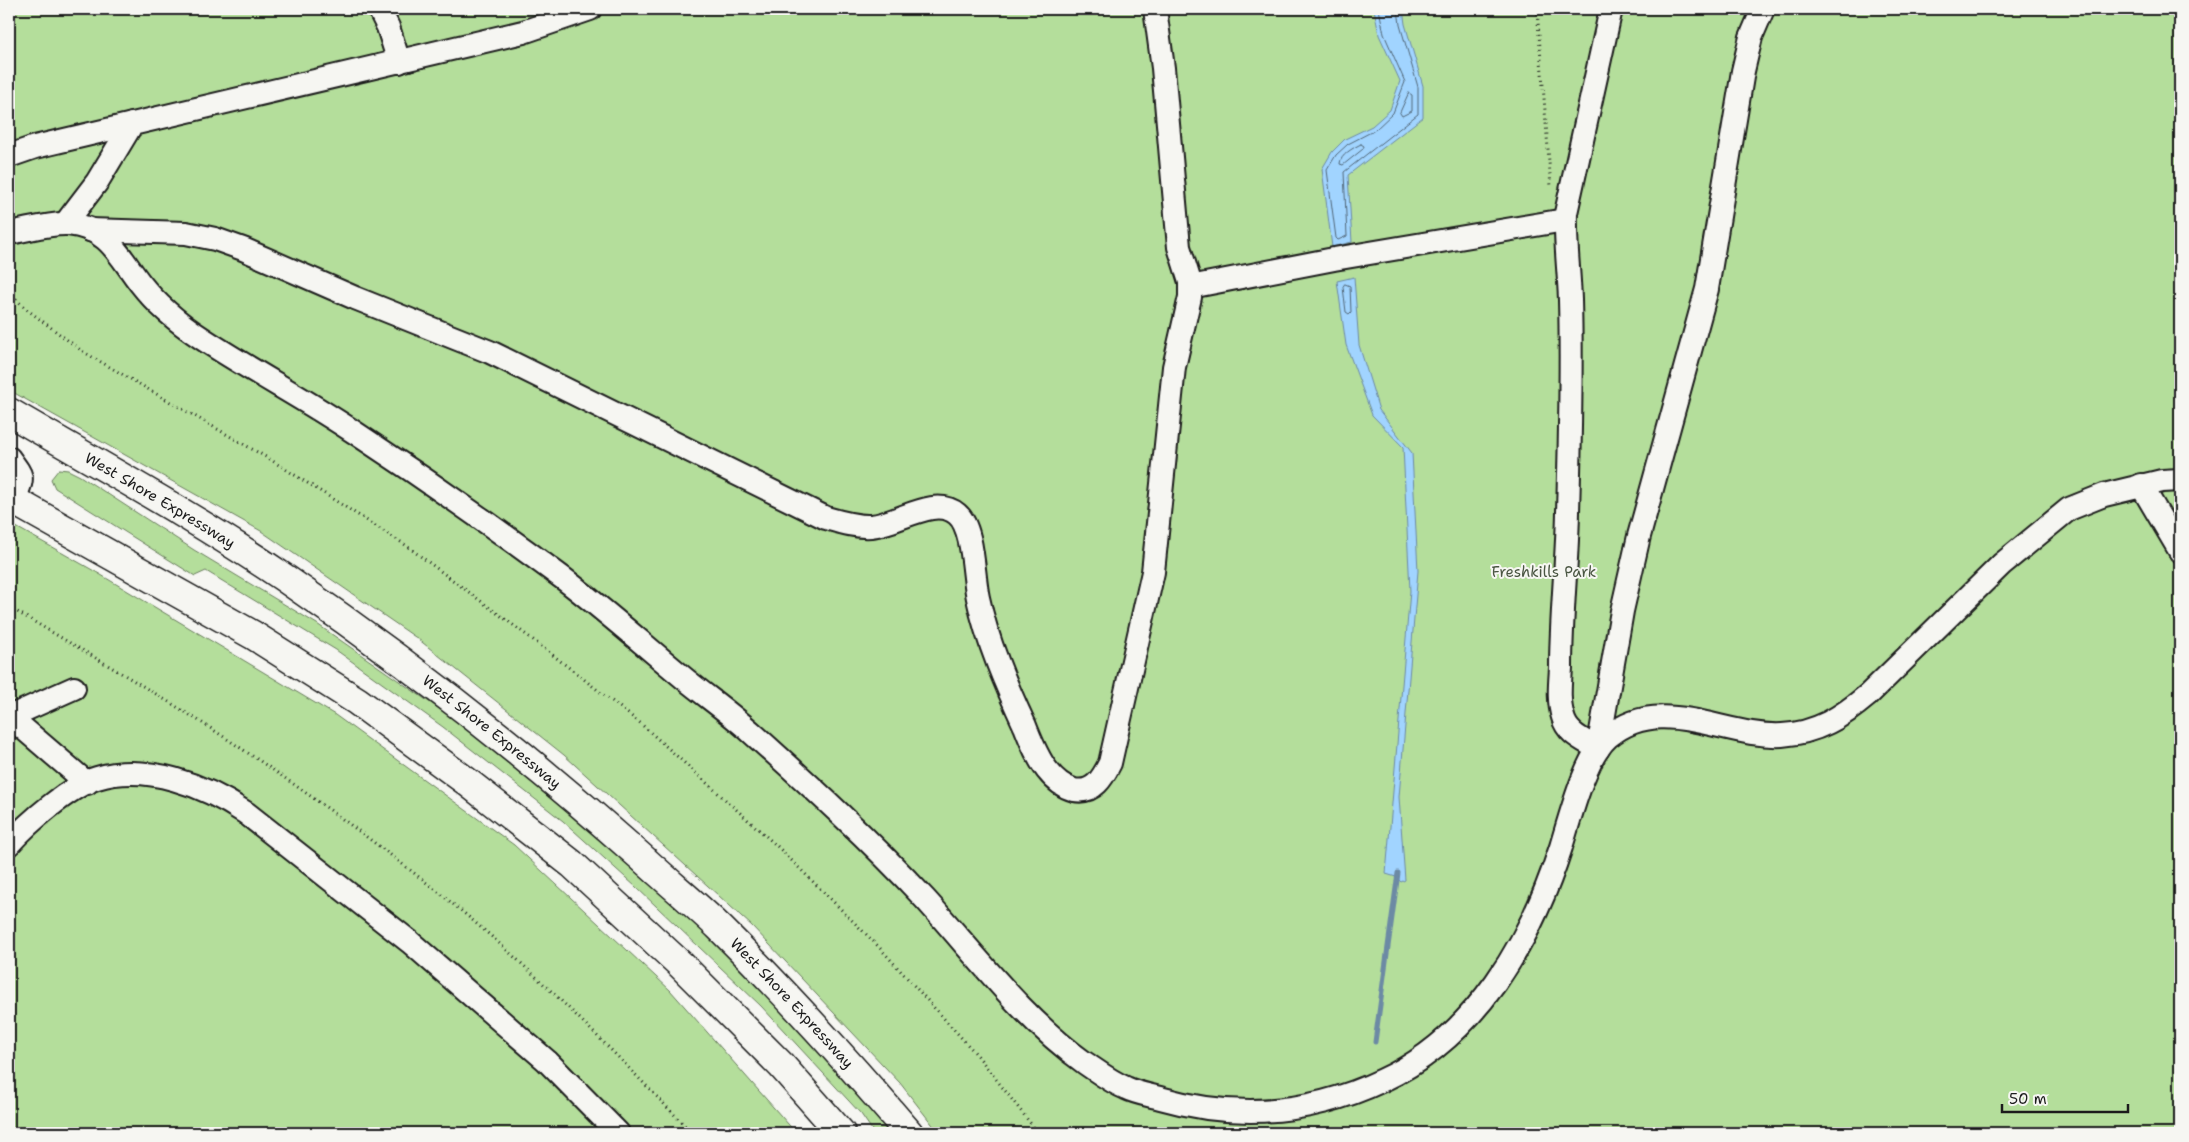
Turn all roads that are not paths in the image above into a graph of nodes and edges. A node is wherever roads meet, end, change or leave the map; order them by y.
1 (379, 9) edge
2 (590, 9) edge
3 (1155, 9) edge
4 (1611, 9) edge
5 (1763, 9) edge
6 (398, 62) junction
7 (132, 124) junction
8 (9, 156) edge
9 (1566, 220) junction
10 (65, 224) junction
11 (90, 230) junction
12 (9, 233) edge
13 (1190, 287) junction
14 (9, 412) edge
15 (9, 458) edge
16 (2180, 480) edge
17 (2141, 485) junction
18 (11, 500) edge
19 (2180, 551) edge
20 (74, 688) dead end
21 (10, 717) edge
22 (1598, 749) junction
23 (87, 783) junction
24 (9, 844) edge
25 (680, 964) junction
26 (618, 1133) edge
27 (820, 1133) edge
28 (841, 1133) edge
29 (909, 1133) edge

1 - 6 lane
2 - 6 lane
3 - 13 lane
4 - 9 lane
5 - 22 lane
6 - 7 lane
7 - 8 lane
7 - 10 lane
9 - 13 lane
9 - 22 lane
10 - 11 lane
10 - 12 lane
11 - 13 lane
11 - 22 lane
14 - 29 highway, West Shore Expressway
15 - 18 lane
16 - 17 lane
17 - 19 lane
17 - 22 lane
18 - 25 highway
20 - 21 lane
21 - 23 lane
23 - 24 lane
23 - 26 lane
25 - 27 highway
25 - 28 highway

